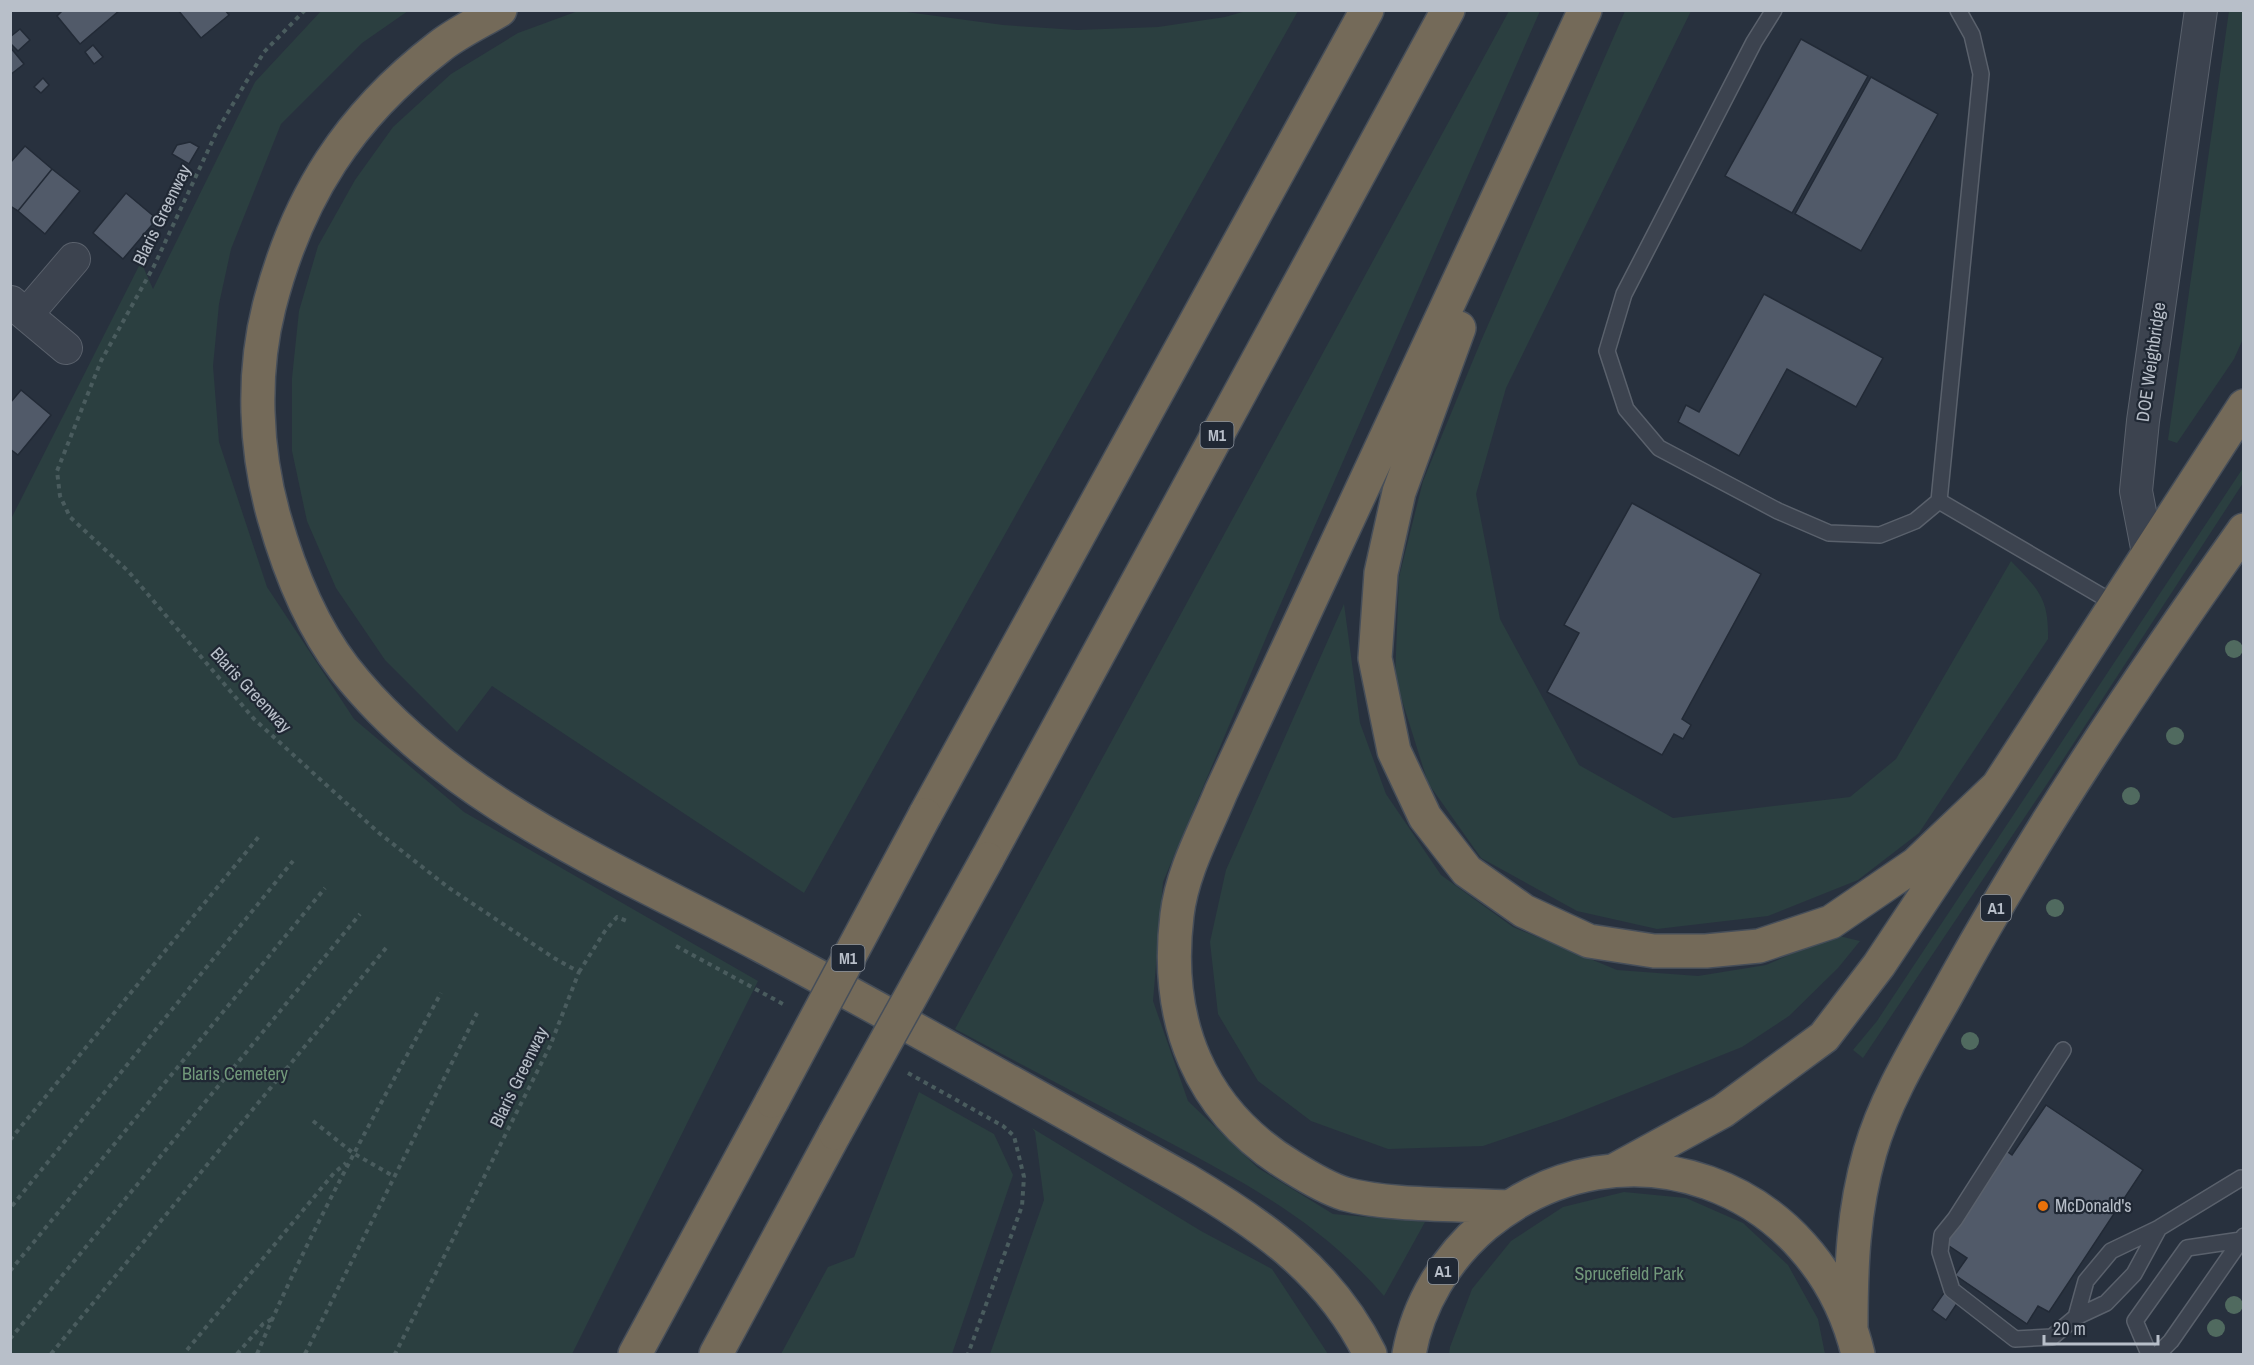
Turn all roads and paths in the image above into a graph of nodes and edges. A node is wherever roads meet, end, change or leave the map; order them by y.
1 (305, 10) edge
2 (500, 10) edge
3 (1367, 10) edge
4 (1448, 10) edge
5 (1585, 10) edge
6 (1774, 10) edge
7 (1958, 10) edge
8 (2201, 10) edge
9 (1535, 121) junction
10 (74, 259) dead end
11 (19, 308) edge
12 (66, 348) dead end
13 (2244, 406) edge
14 (1940, 501) junction
15 (2244, 530) edge
16 (2148, 553) junction
17 (2117, 605) junction
18 (1998, 786) junction
19 (261, 834) dead end
20 (293, 861) dead end
21 (325, 888) dead end
22 (360, 914) dead end
23 (386, 948) dead end
24 (441, 993) dead end
25 (477, 1013) dead end
26 (2063, 1050) dead end
27 (313, 1121) dead end
28 (10, 1140) edge
29 (353, 1153) junction
30 (349, 1161) junction
31 (1615, 1170) junction
32 (393, 1176) junction
33 (2241, 1178) dead end
34 (12, 1206) dead end
35 (1508, 1207) junction
36 (2159, 1228) junction
37 (2242, 1238) edge
38 (10, 1271) edge
39 (2076, 1317) junction
40 (272, 1318) junction
41 (10, 1339) edge
42 (1855, 1341) edge
43 (187, 1350) dead end
44 (51, 1354) edge
45 (237, 1354) edge
46 (257, 1354) edge
47 (304, 1354) edge
48 (395, 1354) edge
49 (635, 1354) edge
50 (716, 1354) edge
51 (1371, 1354) edge
52 (1409, 1354) edge
53 (2150, 1354) edge
54 (2158, 1354) edge

1 - 48 path, Blaris Greenway
2 - 51 highway
3 - 49 highway, M1, bridge
4 - 50 highway, M1, bridge
5 - 9 highway
6 - 14 lane
7 - 14 lane
8 - 16 street, DOE Weighbridge
9 - 18 highway
9 - 35 highway
10 - 11 street
11 - 12 street
13 - 16 highway, A1
14 - 17 lane
15 - 42 highway, A1
16 - 17 highway, A1
17 - 18 highway, A1
18 - 31 highway, A1
19 - 28 path
20 - 34 path
21 - 38 path
22 - 41 path
23 - 44 path
24 - 29 path
25 - 32 path
26 - 39 lane
27 - 29 path
29 - 30 path
29 - 32 path
30 - 40 path
30 - 43 path
31 - 35 highway, A1
31 - 42 highway, A1
32 - 47 path
33 - 36 lane
35 - 52 highway, A1
36 - 39 lane
36 - 39 lane
37 - 53 lane
37 - 54 lane
40 - 45 path
40 - 46 path

